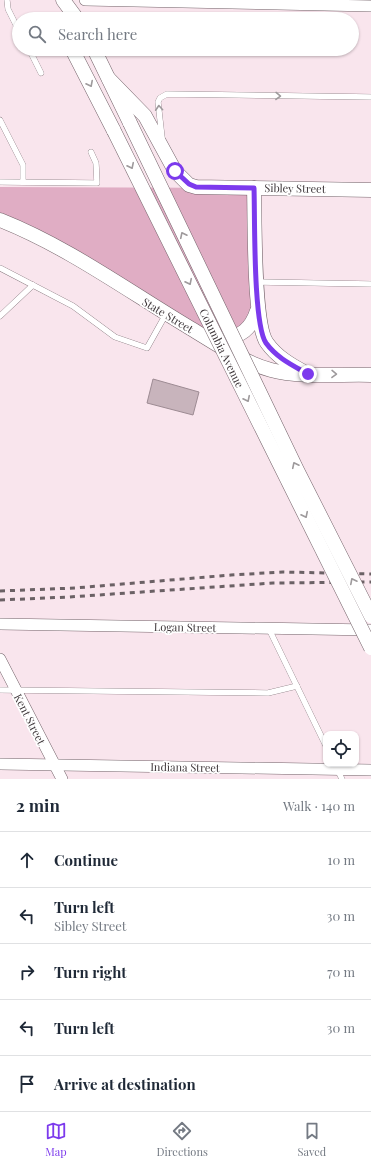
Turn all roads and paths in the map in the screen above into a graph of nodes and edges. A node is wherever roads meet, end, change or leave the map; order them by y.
1 (7, 0) edge
2 (61, 0) edge
3 (85, 0) edge
4 (371, 6) edge
5 (62, 12) edge
6 (71, 12) edge
7 (12, 17) edge
8 (32, 56) edge
9 (76, 56) edge
10 (98, 56) edge
11 (41, 73) dead end
12 (109, 79) junction
13 (371, 97) edge
14 (0, 120) edge
15 (162, 147) junction
16 (91, 152) dead end
17 (0, 182) edge
18 (23, 182) junction
19 (254, 188) junction
20 (371, 190) edge
21 (0, 220) edge
22 (0, 268) edge
23 (257, 282) junction
24 (371, 284) edge
25 (33, 285) junction
26 (258, 309) junction
27 (166, 314) junction
28 (0, 316) edge
29 (205, 337) junction
30 (308, 374) junction
31 (371, 375) edge
32 (371, 616) edge
33 (0, 624) edge
34 (269, 629) junction
35 (371, 630) edge
36 (371, 648) edge
37 (0, 659) edge
38 (297, 686) junction
39 (0, 690) edge
40 (16, 690) junction
41 (323, 740) edge
42 (0, 764) edge
43 (55, 765) junction
44 (371, 770) edge
45 (338, 771) edge
46 (62, 779) edge

1 - 7 lane
2 - 5 street
2 - 6 street
3 - 4 street
8 - 11 lane
9 -> 36 street, Columbia Avenue, bridge
10 - 12 street, Columbia Avenue
12 - 15 street
32 -> 12 street, Columbia Avenue, bridge
15 -> 13 lane
14 - 18 lane
15 - 19 street, Sibley Street
16 - 18 lane
17 - 18 lane
19 - 20 street, Sibley Street
19 - 23 street
21 - 27 street, State Street
22 - 25 lane
23 - 24 lane
23 - 26 street
25 - 27 lane
25 - 28 lane
26 - 29 street
26 - 30 street
27 - 29 street, State Street
29 - 30 street, State Street
30 -> 31 street, State Street
33 - 34 street, Logan Street
34 - 35 street, Logan Street
34 - 38 lane
37 - 40 street, Kent Street
38 - 40 lane
38 - 41 lane
39 - 40 lane
40 - 43 street, Kent Street
42 - 43 street, Indiana Street
43 - 45 street, Indiana Street
43 - 46 street, Kent Street
44 - 45 street, Indiana Street

